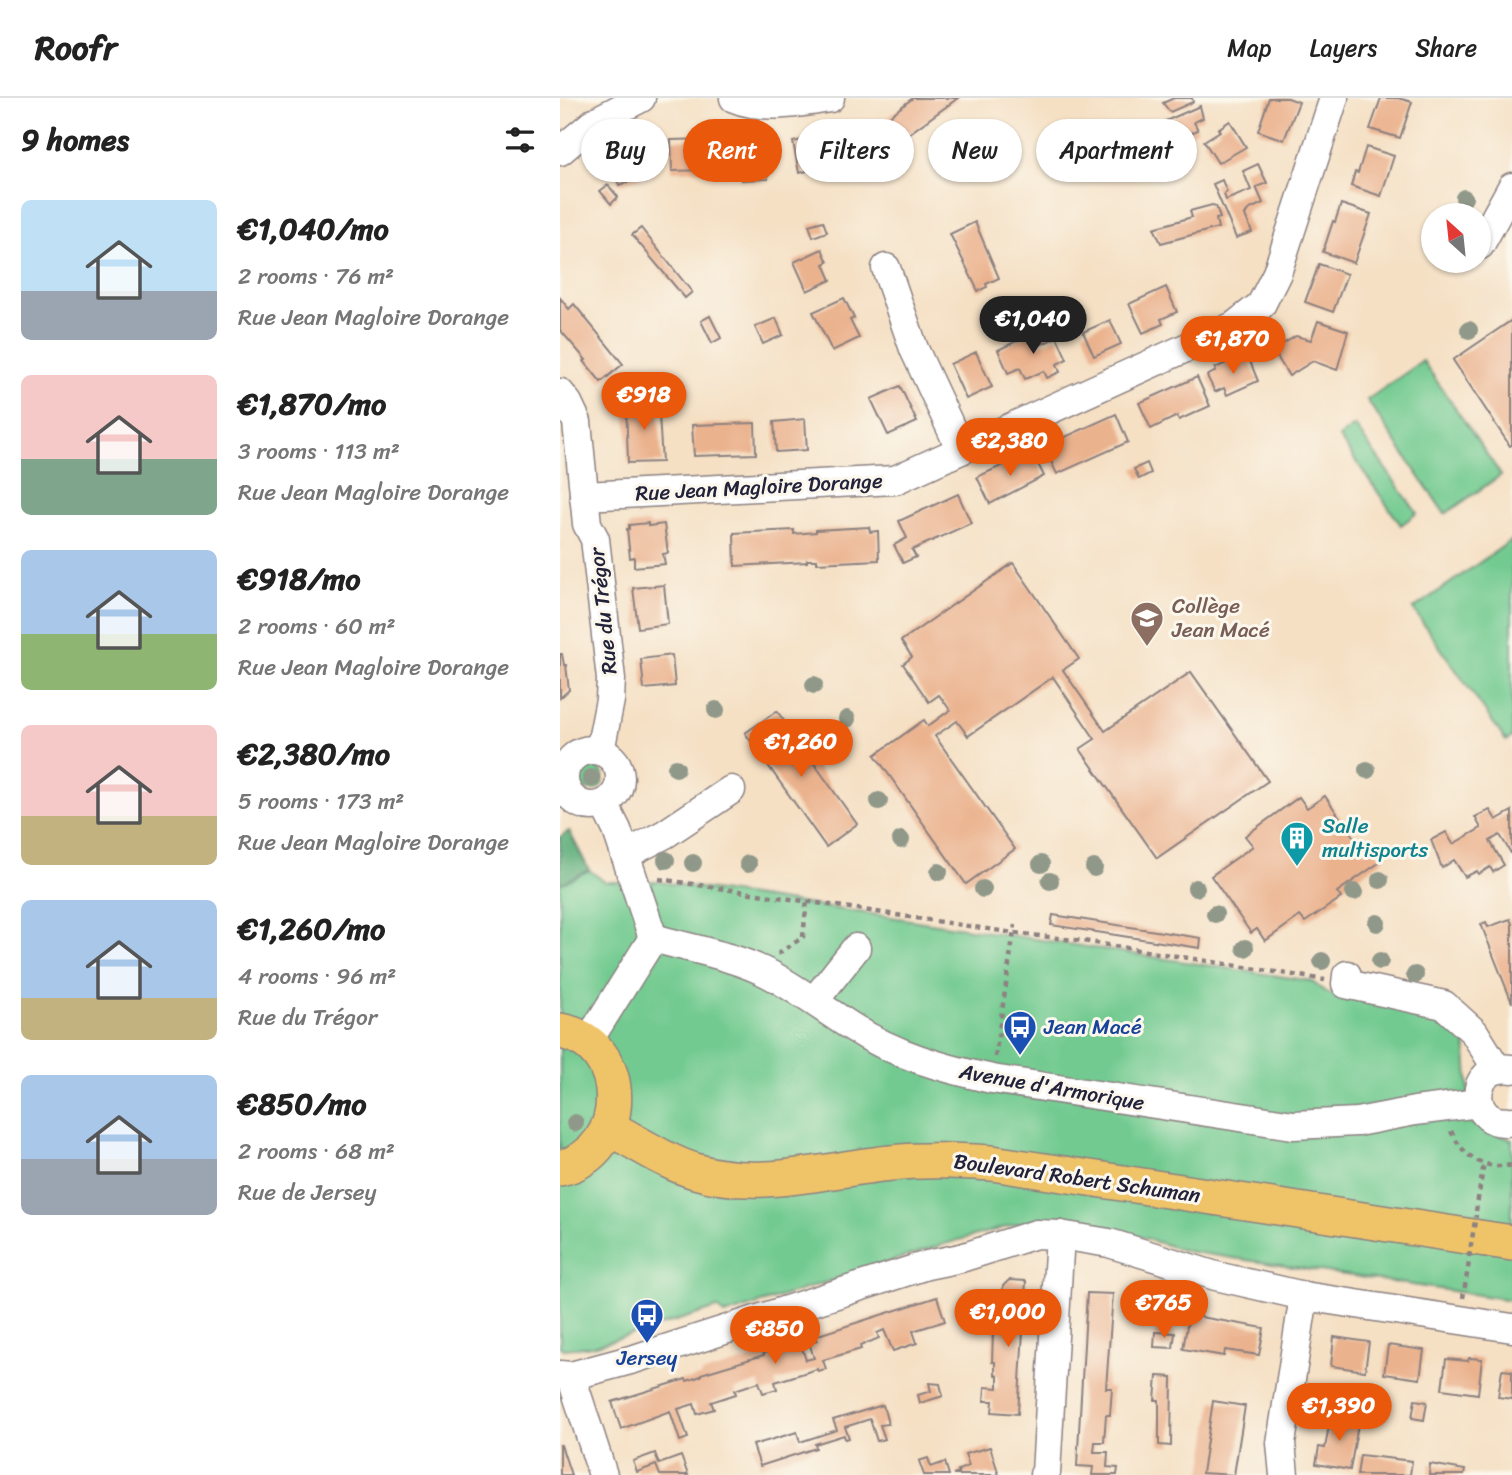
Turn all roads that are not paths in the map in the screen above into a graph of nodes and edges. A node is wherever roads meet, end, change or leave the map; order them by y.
1 (641, 98) edge
2 (734, 98) edge
3 (830, 98) edge
4 (1334, 98) edge
5 (560, 151) edge
6 (1512, 187) edge
7 (1491, 225) edge
8 (886, 268) dead end
9 (560, 393) edge
10 (961, 450) junction
11 (584, 496) junction
12 (600, 751) junction
13 (562, 769) edge
14 (731, 790) dead end
15 (604, 804) junction
16 (566, 807) edge
17 (625, 855) junction
18 (653, 938) junction
19 (856, 947) dead end
20 (1346, 979) road end
21 (814, 1001) junction
22 (573, 1037) edge
23 (1504, 1069) edge
24 (1479, 1103) junction
25 (1512, 1121) edge
26 (609, 1128) junction
27 (560, 1168) edge
28 (1060, 1235) junction
29 (1512, 1243) edge
30 (1304, 1296) junction
31 (1512, 1328) edge
32 (565, 1376) edge
33 (603, 1475) edge
34 (1044, 1475) edge
35 (1284, 1475) edge

1 - 5 street
2 - 3 street
4 - 10 street, Rue Jean Magloire Dorange
6 - 7 street
8 - 10 street
9 - 11 street, Rue du Trégor
10 - 11 street, Rue Jean Magloire Dorange
11 - 12 street, Rue du Trégor
12 - 13 street
12 - 15 street
13 - 16 street
14 - 17 street
15 - 16 street
15 - 17 street
17 - 18 street
18 - 21 street, Avenue d'Armorique
18 - 22 street
19 - 21 street
20 - 23 street
21 - 24 street, Avenue d'Armorique
22 - 26 main road
23 - 24 street
24 - 25 street
26 - 27 main road
26 - 29 main road, Boulevard Robert Schuman
28 - 30 street
28 - 32 street
28 - 34 street
30 - 31 street
30 - 35 street
32 - 33 street

